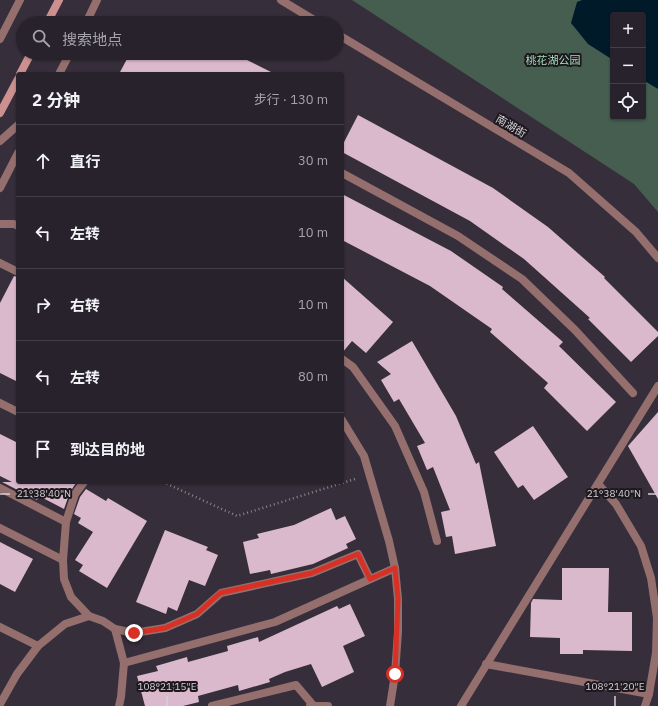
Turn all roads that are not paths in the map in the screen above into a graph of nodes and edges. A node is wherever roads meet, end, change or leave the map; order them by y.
1 (20, 0) edge
2 (59, 0) edge
3 (98, 0) edge
4 (281, 0) edge
5 (51, 16) edge
6 (90, 16) edge
7 (307, 16) edge
8 (344, 38) edge
9 (0, 39) edge
10 (27, 60) edge
11 (66, 60) edge
12 (21, 72) edge
13 (60, 72) edge
14 (16, 83) edge
15 (0, 113) edge
16 (16, 127) edge
17 (0, 140) edge
18 (16, 157) edge
19 (344, 174) edge
20 (0, 188) edge
21 (0, 224) edge
22 (16, 225) edge
23 (658, 258) edge
24 (0, 263) edge
25 (16, 271) edge
26 (344, 360) edge
27 (658, 386) edge
28 (633, 393) dead end
29 (0, 403) edge
30 (16, 411) edge
31 (344, 423) edge
32 (82, 484) edge
33 (598, 484) junction
34 (0, 488) edge
35 (66, 522) junction
36 (0, 528) edge
37 (437, 542) dead end
38 (63, 560) junction
39 (395, 568) junction
40 (370, 579) junction
41 (89, 616) junction
42 (0, 627) edge
43 (115, 629) junction
44 (38, 646) junction
45 (124, 663) junction
46 (486, 664) junction
47 (649, 694) junction
48 (0, 704) edge
49 (119, 706) edge
50 (212, 706) edge
51 (312, 706) edge
52 (328, 706) edge
53 (390, 706) edge
54 (461, 706) edge
55 (645, 706) edge

1 - 9 street
2 - 5 street
3 - 6 street
4 - 7 street
8 - 23 street, 南湖街
10 - 12 street
11 - 13 street
14 - 15 street
16 - 17 street
18 - 20 street
19 - 28 street
21 - 22 street
24 - 25 street
26 - 37 street
27 - 33 street
29 - 30 street
31 - 39 street
32 - 35 street
33 - 46 street
33 - 47 street
34 - 35 street
35 - 38 street
36 - 38 street
38 - 41 street
39 - 40 street
39 - 53 street
40 - 43 street
40 - 45 street
41 - 43 street
41 - 44 street
42 - 44 street
43 - 45 street
44 - 48 street
45 - 49 street
46 - 47 street
46 - 54 street
47 - 55 street
50 - 51 street
51 - 52 street

